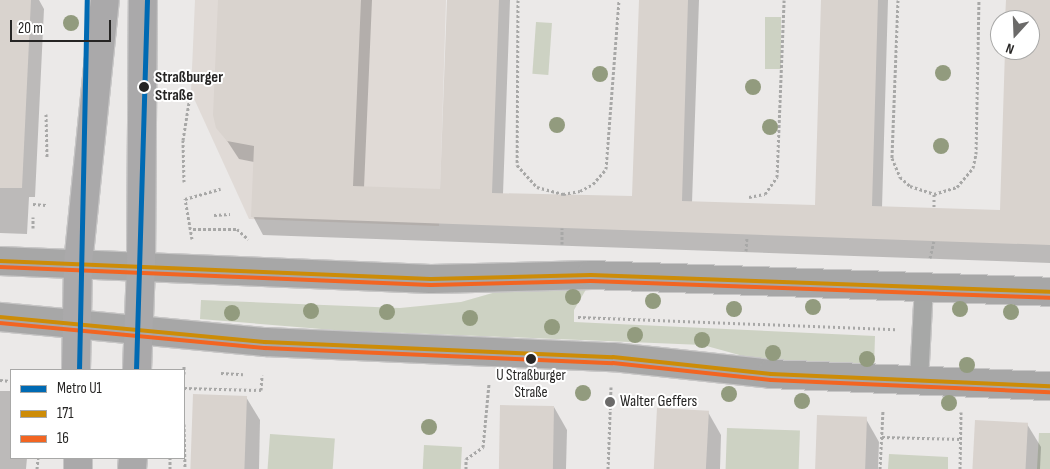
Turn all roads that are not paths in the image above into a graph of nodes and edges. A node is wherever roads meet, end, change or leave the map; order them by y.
1 (105, 0) edge
2 (143, 0) edge
3 (0, 261) edge
4 (78, 264) junction
5 (141, 266) junction
6 (924, 287) junction
7 (1050, 292) edge
8 (0, 318) edge
9 (74, 325) junction
10 (138, 330) junction
11 (76, 369) edge
12 (137, 369) edge
13 (919, 381) junction
14 (1050, 386) edge

1 - 4 main road
2 - 5 main road
3 - 4 main road
4 - 5 main road
4 - 9 main road
5 - 6 main road
5 - 10 main road
6 - 7 main road
6 - 13 lane
8 - 9 main road
9 - 10 main road
9 - 11 main road
10 - 12 main road
10 - 13 main road
13 - 14 main road

